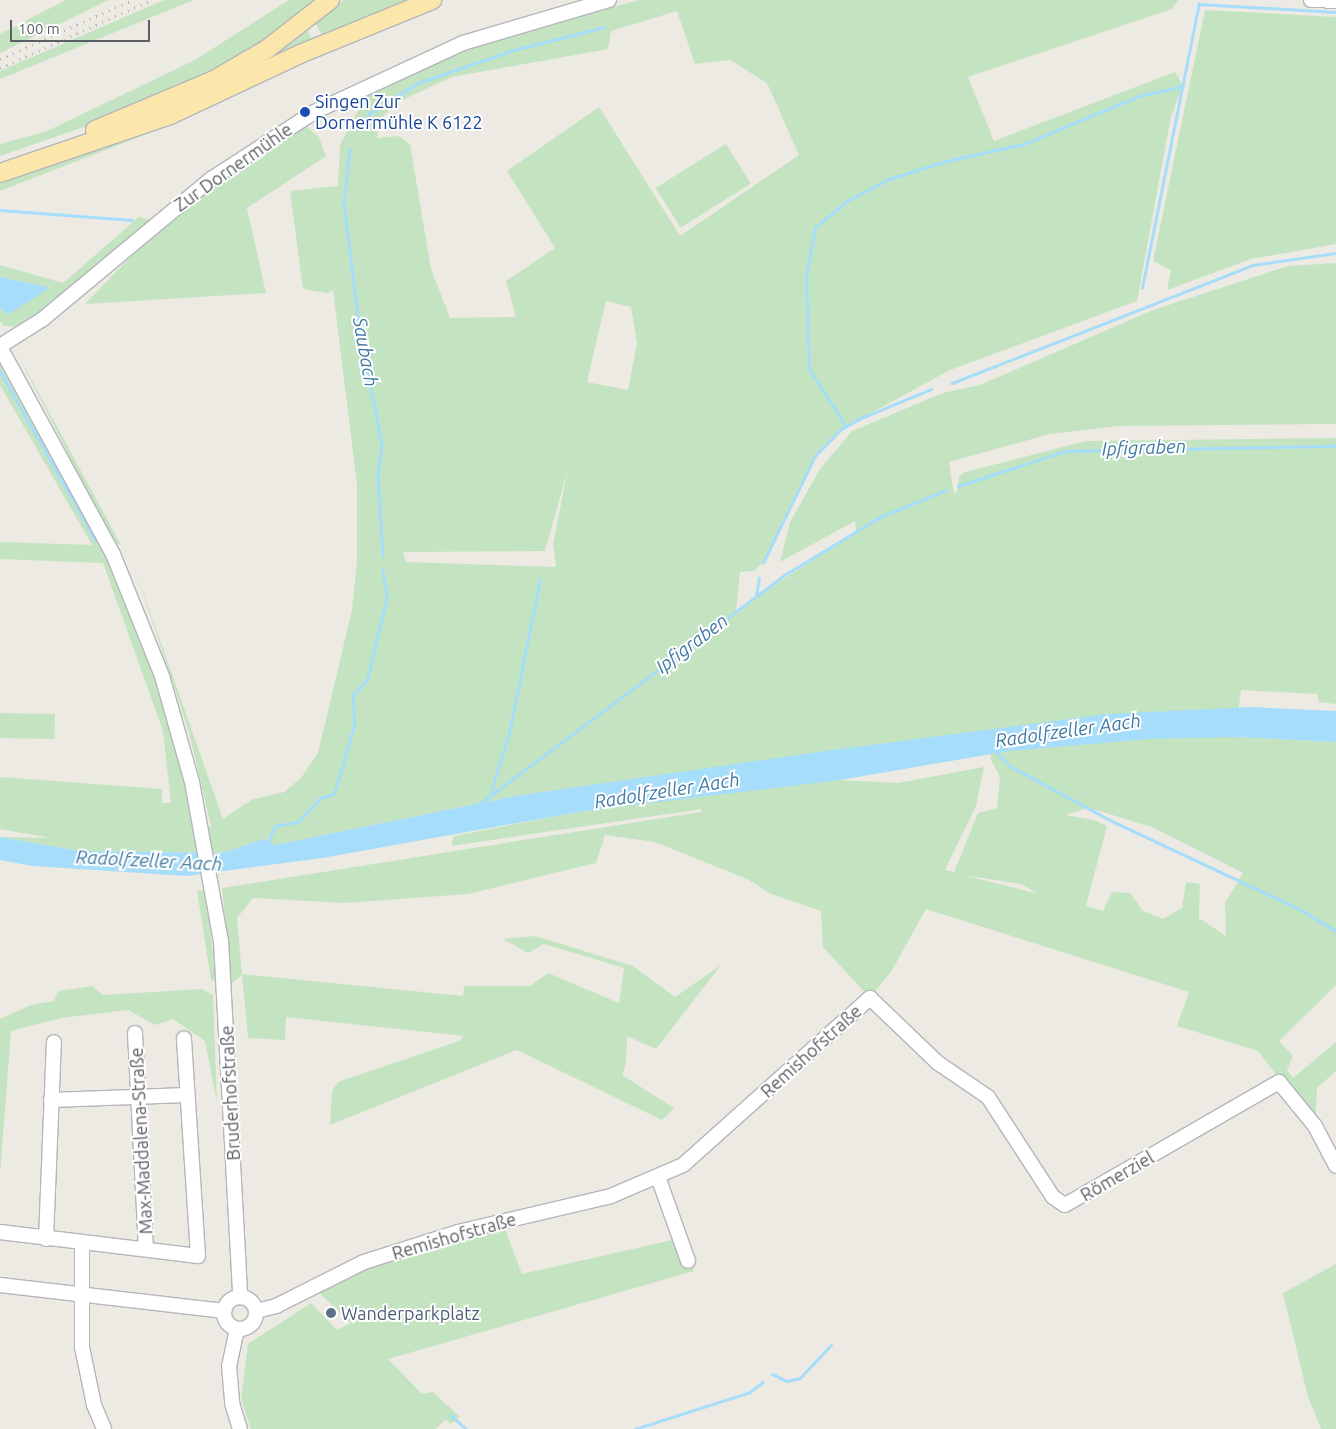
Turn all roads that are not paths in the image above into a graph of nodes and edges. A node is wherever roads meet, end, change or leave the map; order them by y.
1 (330, 0) edge
2 (432, 0) edge
3 (609, 0) edge
4 (1311, 0) edge
5 (1336, 1) edge
6 (0, 162) edge
7 (0, 173) edge
8 (0, 347) edge
9 (870, 998) joint
10 (135, 1033) dead end
11 (184, 1038) dead end
12 (54, 1042) dead end
13 (187, 1096) junction
14 (138, 1097) junction
15 (51, 1100) junction
16 (1336, 1166) edge
17 (658, 1177) junction
18 (0, 1232) edge
19 (46, 1239) junction
20 (82, 1244) junction
21 (146, 1248) junction
22 (688, 1261) dead end
23 (0, 1286) edge
24 (79, 1295) junction
25 (240, 1297) junction
26 (224, 1311) junction
27 (256, 1311) junction
28 (237, 1329) junction
29 (104, 1429) edge
30 (240, 1429) edge

1 - 6 main road
2 - 7 main road
3 - 8 street, Zur Dornermühle
4 - 5 street
8 - 25 street, Bruderhofstraße
9 - 16 street, Römerziel
9 - 17 street, Remishofstraße
10 - 14 street, Max-Maddalena-Straße
11 - 13 street
12 - 15 street
13 - 14 street
13 - 21 street
14 - 15 street
14 - 21 street, Max-Maddalena-Straße
15 - 19 street
17 - 22 street
17 - 27 street, Remishofstraße
18 - 19 street
19 - 20 street
20 - 21 street
20 - 24 street
23 - 24 street
24 - 26 street
24 - 29 street
25 - 26 street
25 - 27 street
26 - 28 street
27 - 28 street
28 - 30 street

